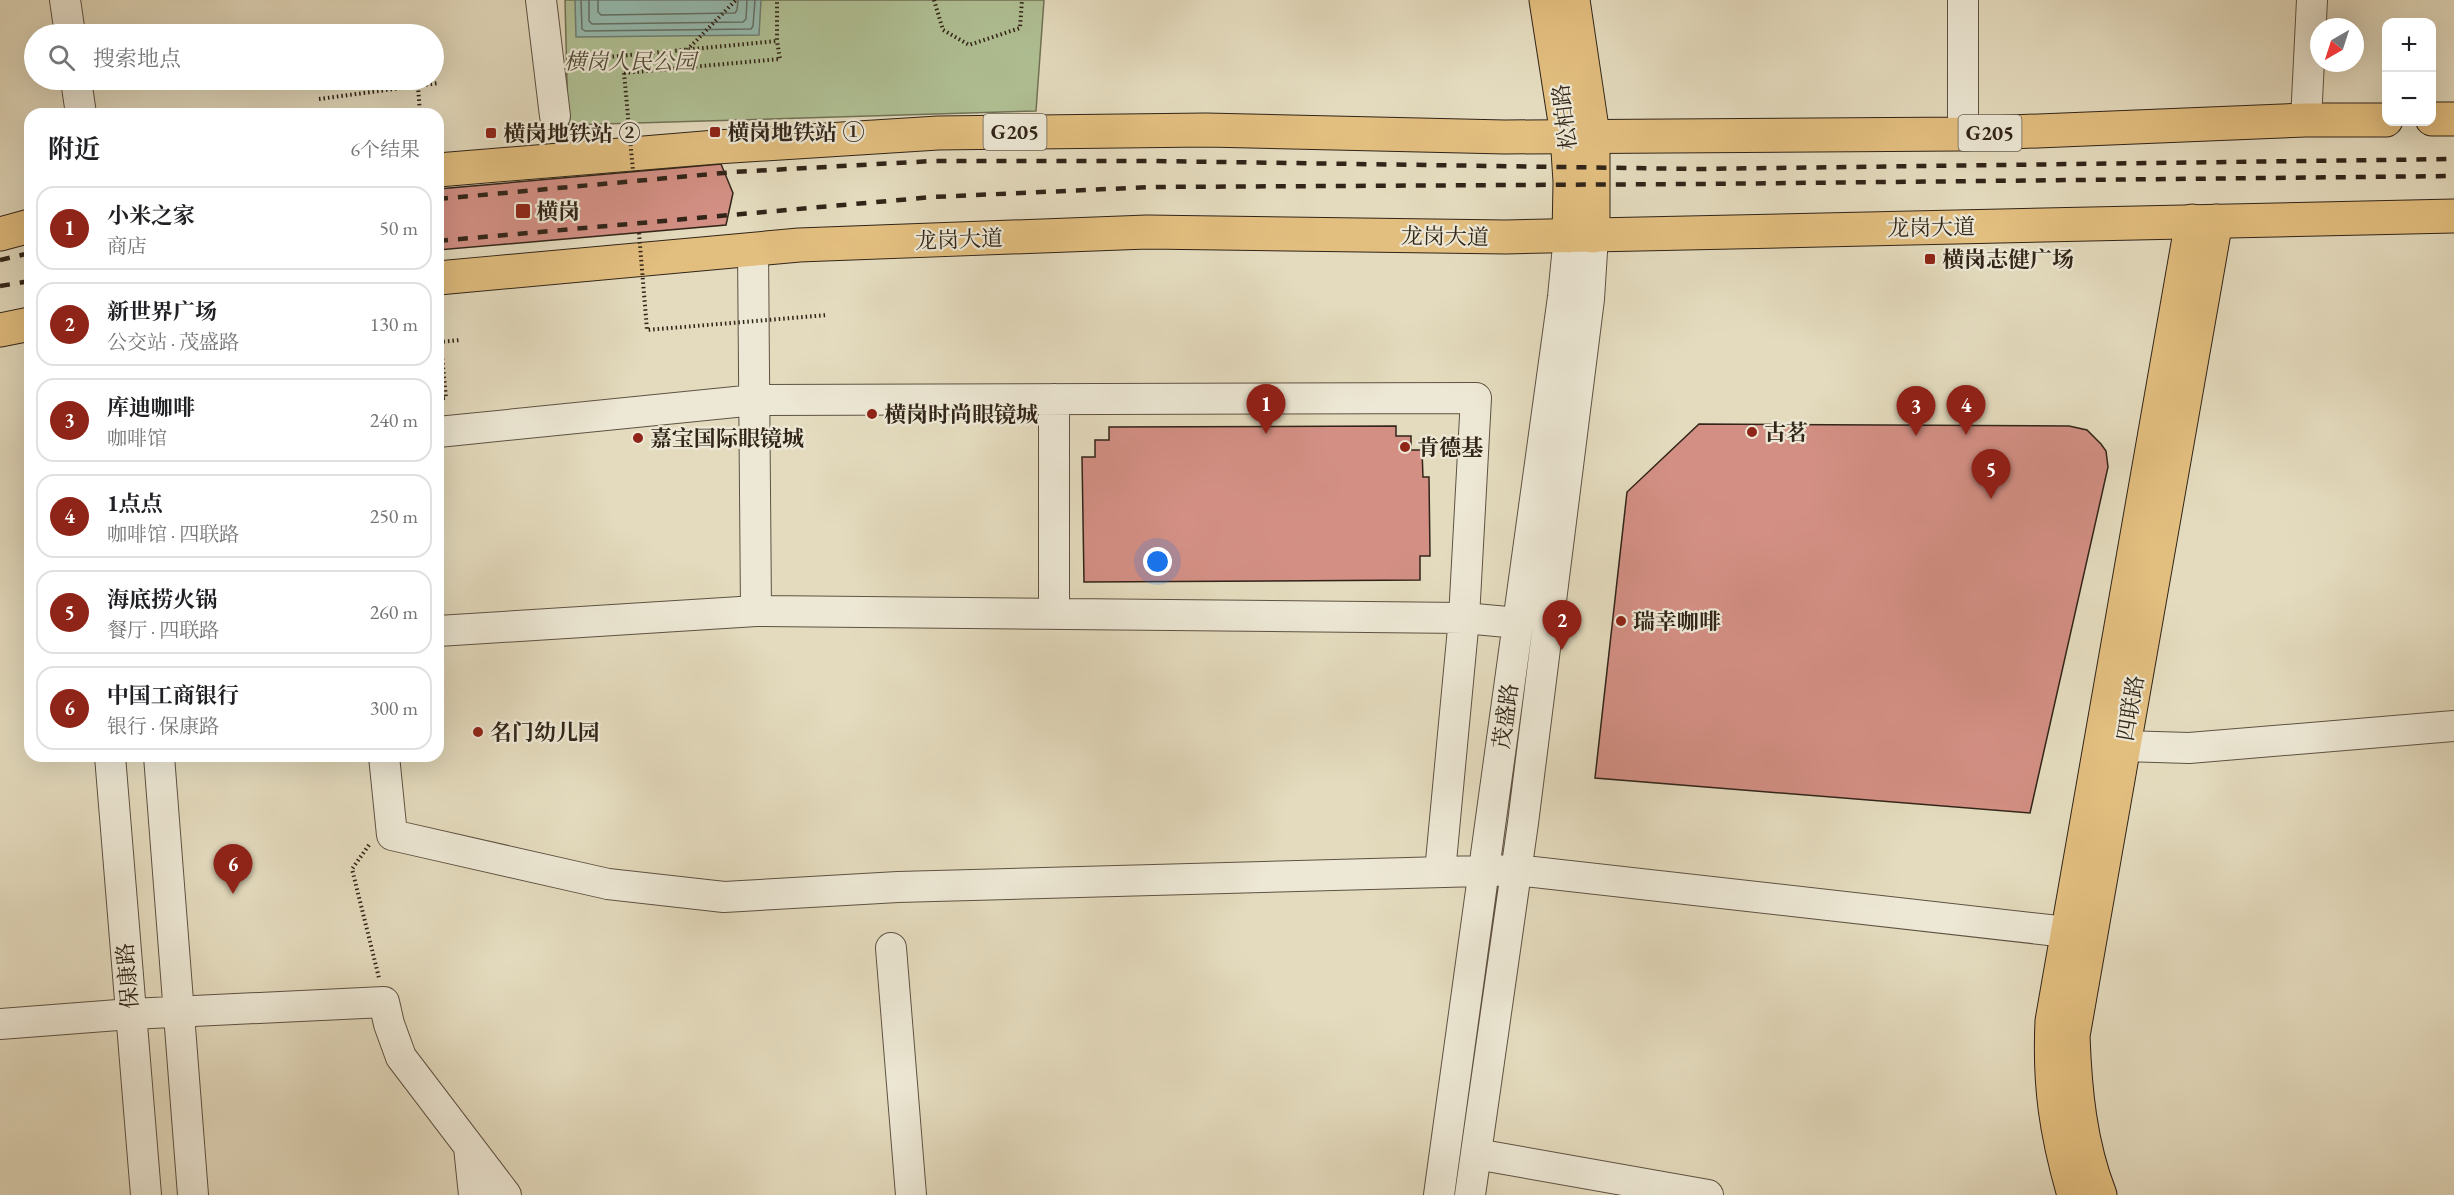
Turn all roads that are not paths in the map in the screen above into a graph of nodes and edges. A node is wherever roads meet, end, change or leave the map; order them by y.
1 (65, 0) edge
2 (541, 0) edge
3 (1546, 0) edge
4 (1573, 0) edge
5 (1963, 0) edge
6 (2312, 0) edge
7 (68, 24) edge
8 (77, 90) edge
9 (80, 108) edge
10 (555, 116) dead end
11 (2436, 119) edge
12 (2454, 119) edge
13 (2306, 120) junction
14 (2382, 120) edge
15 (1963, 134) junction
16 (1580, 135) junction
17 (444, 170) edge
18 (2454, 216) edge
19 (2204, 221) junction
20 (24, 228) edge
21 (0, 234) edge
22 (1581, 236) junction
23 (753, 249) junction
24 (444, 277) edge
25 (24, 325) edge
26 (0, 330) edge
27 (1054, 399) junction
28 (755, 400) junction
29 (444, 431) edge
30 (756, 611) junction
31 (1054, 614) junction
32 (1464, 618) junction
33 (1518, 623) junction
34 (444, 631) edge
35 (2454, 726) edge
36 (2123, 746) junction
37 (110, 762) edge
38 (159, 762) edge
39 (385, 762) edge
40 (1517, 870) junction
41 (1484, 871) junction
42 (1440, 872) junction
43 (2067, 932) junction
44 (891, 948) dead end
45 (179, 1011) junction
46 (131, 1014) junction
47 (0, 1024) edge
48 (469, 1147) junction
49 (1476, 1154) junction
50 (146, 1195) edge
51 (193, 1195) edge
52 (474, 1195) edge
53 (506, 1195) edge
54 (911, 1195) edge
55 (1439, 1195) edge
56 (1470, 1195) edge
57 (1708, 1195) edge
58 (2074, 1195) edge
59 (2100, 1195) edge

1 - 7 street
2 - 10 street
3 - 16 main road, 松柏路
4 - 16 main road, 松柏路
5 - 15 street
6 - 13 street
8 - 9 street
11 - 12 main road
13 - 14 main road, G205
13 - 15 main road, G205
15 - 16 main road, G205
16 - 17 main road, G205
16 - 22 main road, 松柏路
18 - 19 main road, 龙岗大道
19 - 22 main road, 龙岗大道
19 - 36 main road, 四联路
19 - 43 main road, 四联路
20 - 21 main road
22 - 23 main road, 龙岗大道
22 - 33 street, 茂盛路
22 - 40 street, 茂盛路
23 - 24 main road, 龙岗大道
23 - 28 street
25 - 26 main road
27 - 28 street
27 - 31 street
27 - 32 street
28 - 29 street
28 - 30 street
30 - 31 street
30 - 34 street
31 - 32 street
32 - 33 street
32 - 42 street
33 - 41 street, 茂盛路
35 - 36 street
36 - 59 main road, 四联路
37 - 46 street, 保康路
38 - 45 street
39 - 42 street
40 - 41 street
40 - 43 street
40 - 49 street, 茂盛路
41 - 42 street
41 - 55 street, 茂盛路
43 - 58 main road, 四联路
44 - 54 street
45 - 46 street
45 - 48 street
45 - 51 street
46 - 47 street
46 - 50 street, 保康路
48 - 52 street
48 - 53 street
49 - 56 street, 茂盛路
49 - 57 street

